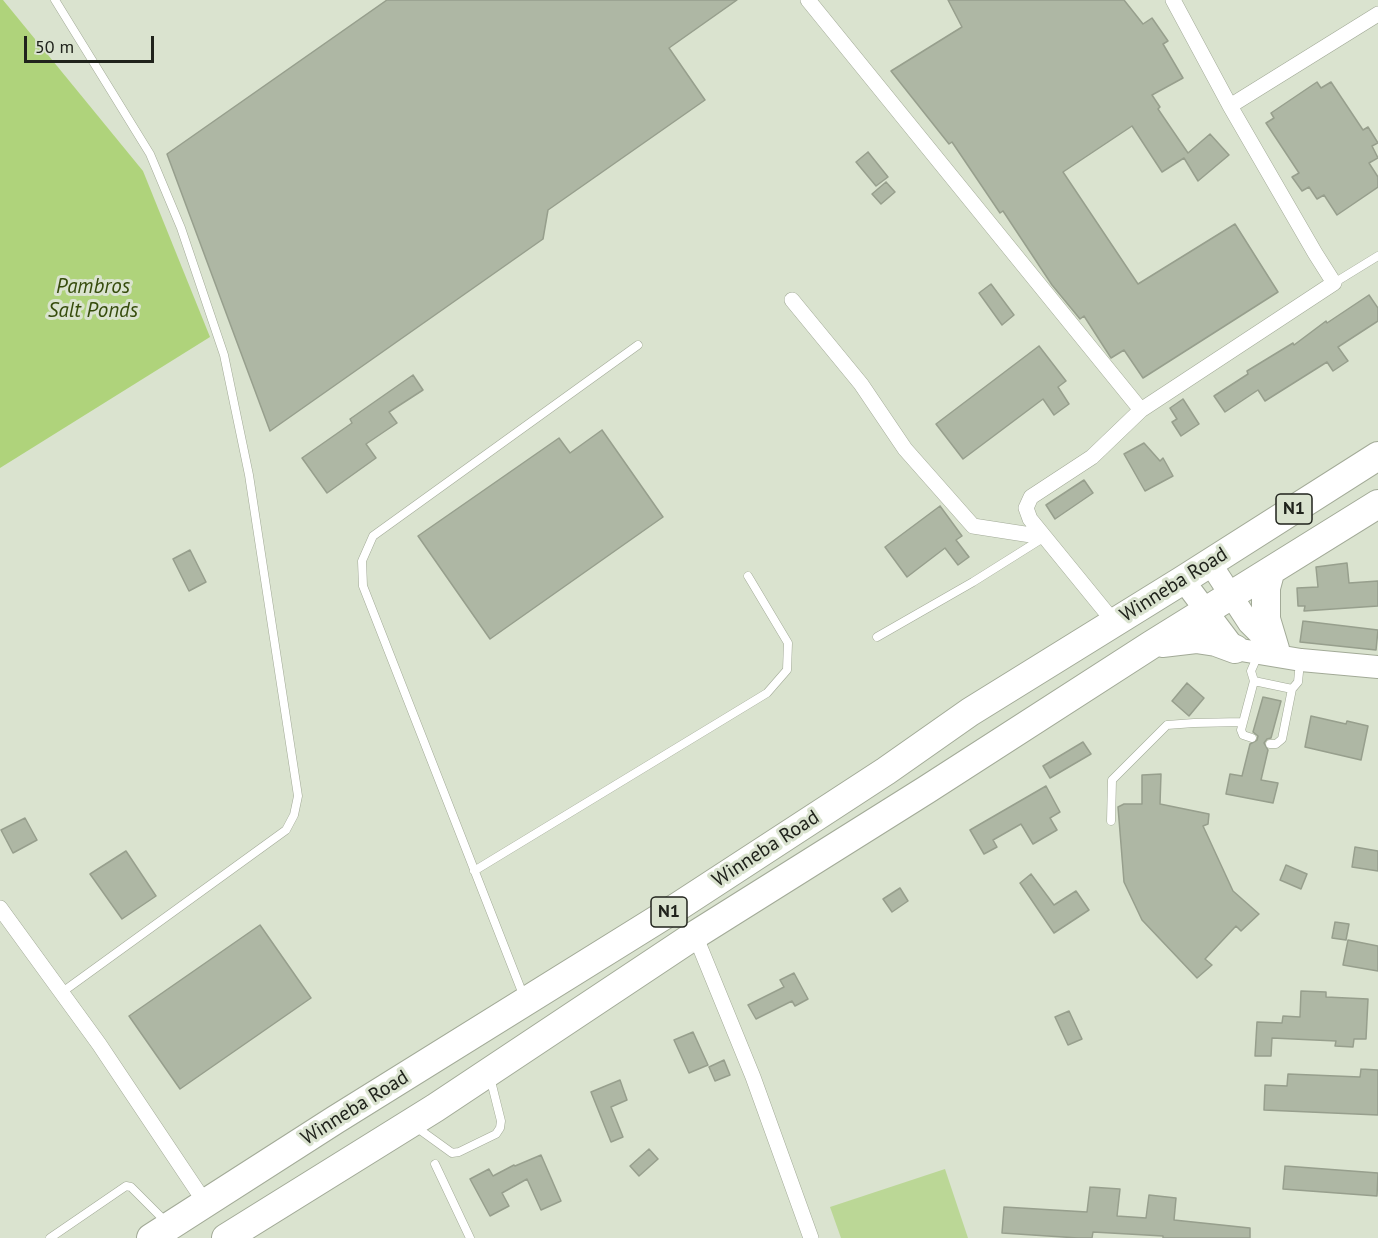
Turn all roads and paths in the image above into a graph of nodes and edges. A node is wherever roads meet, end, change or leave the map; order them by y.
1 (55, 0) edge
2 (808, 0) edge
3 (1173, 0) edge
4 (1378, 15) edge
5 (1230, 106) junction
6 (1378, 256) edge
7 (1334, 283) junction
8 (792, 300) dead end
9 (638, 345) dead end
10 (1141, 410) junction
11 (1378, 456) edge
12 (1378, 504) edge
13 (1044, 537) junction
14 (1210, 563) junction
15 (1270, 573) junction
16 (748, 576) dead end
17 (1183, 580) junction
18 (1230, 596) junction
19 (1206, 611) junction
20 (1114, 622) junction
21 (877, 636) dead end
22 (1151, 645) junction
23 (1271, 654) junction
24 (1378, 666) edge
25 (1254, 681) junction
26 (1292, 689) junction
27 (1242, 722) junction
28 (1252, 738) dead end
29 (1270, 744) dead end
30 (1111, 821) dead end
31 (474, 871) junction
32 (0, 908) edge
33 (695, 936) junction
34 (62, 993) junction
35 (526, 1002) junction
36 (489, 1072) junction
37 (403, 1078) junction
38 (435, 1108) junction
39 (411, 1123) junction
40 (435, 1164) dead end
41 (206, 1204) junction
42 (257, 1230) edge
43 (161, 1232) edge
44 (50, 1238) edge
45 (226, 1238) edge
46 (470, 1238) edge
47 (811, 1238) edge

1 - 34 lane
2 - 10 street
3 - 5 street
4 - 5 street
5 - 7 street
6 - 7 lane
7 - 10 street
8 - 13 street
9 - 31 lane
10 - 13 street
11 - 14 highway, Winneba Road / N1
12 - 15 highway, Winneba Road / N1
13 - 20 street
13 - 21 lane
14 - 17 highway, Winneba Road / N1
14 - 18 street
15 - 18 highway, Winneba Road / N1
15 - 23 highway
16 - 31 lane
17 - 19 street
17 - 20 highway, Winneba Road / N1
18 - 19 highway, Winneba Road / N1
18 - 23 street
19 - 22 highway, Winneba Road / N1
19 - 23 street
20 - 35 highway, Winneba Road / N1
22 - 23 highway
22 - 33 highway, Winneba Road / N1
23 - 24 street
23 - 25 lane
23 - 26 lane
25 - 26 lane
25 - 27 lane
26 - 29 lane
27 - 28 lane
27 - 30 lane
31 - 35 lane
32 - 34 street
33 - 36 highway, Winneba Road / N1
33 - 47 street
34 - 41 street
35 - 37 highway, Winneba Road / N1
36 - 38 highway, Winneba Road / N1
36 - 39 lane
37 - 38 highway
37 - 41 highway, Winneba Road / N1
38 - 39 highway, Winneba Road / N1
39 - 42 highway, Winneba Road / N1
40 - 46 lane
41 - 43 highway, Winneba Road / N1
42 - 45 highway, Winneba Road / N1
43 - 44 lane

